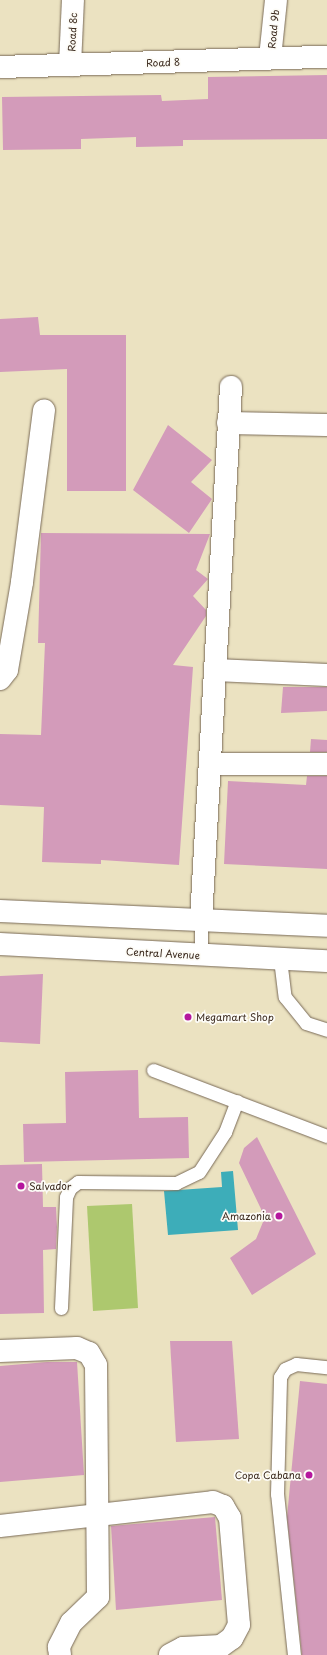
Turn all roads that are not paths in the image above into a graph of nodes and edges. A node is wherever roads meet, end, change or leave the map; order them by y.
1 (73, 0) edge
2 (276, 0) edge
3 (327, 57) edge
4 (270, 58) junction
5 (70, 65) junction
6 (0, 67) edge
7 (231, 387) dead end
8 (44, 410) dead end
9 (228, 423) junction
10 (327, 425) edge
11 (215, 670) junction
12 (327, 675) edge
13 (0, 679) edge
14 (210, 764) junction
15 (327, 764) edge
16 (0, 911) edge
17 (201, 920) junction
18 (327, 926) edge
19 (0, 944) edge
20 (201, 955) junction
21 (280, 959) junction
22 (327, 961) edge
23 (327, 1030) edge
24 (153, 1070) dead end
25 (237, 1101) junction
26 (327, 1136) edge
27 (61, 1308) dead end
28 (0, 1351) edge
29 (327, 1367) edge
30 (96, 1515) junction
31 (0, 1526) edge
32 (60, 1655) edge
33 (170, 1655) edge
34 (294, 1655) edge

1 - 5 street, Road 8c
2 - 4 street, Road 9b
3 - 4 street, Road 8
4 - 5 street, Road 8
5 - 6 street, Road 8
7 - 9 street
8 - 13 street
9 - 10 street
9 - 11 street
11 - 12 street
11 - 14 street
14 - 15 street
14 - 17 street
16 - 17 street
17 - 18 street
17 - 20 lane
19 - 20 street, Central Avenue
20 - 21 street, Central Avenue
21 - 22 street, Central Avenue
21 - 23 lane
24 - 25 lane
25 - 26 lane
25 - 27 lane
28 - 30 street
29 - 34 lane
30 - 31 street
30 - 32 street
30 - 33 street

